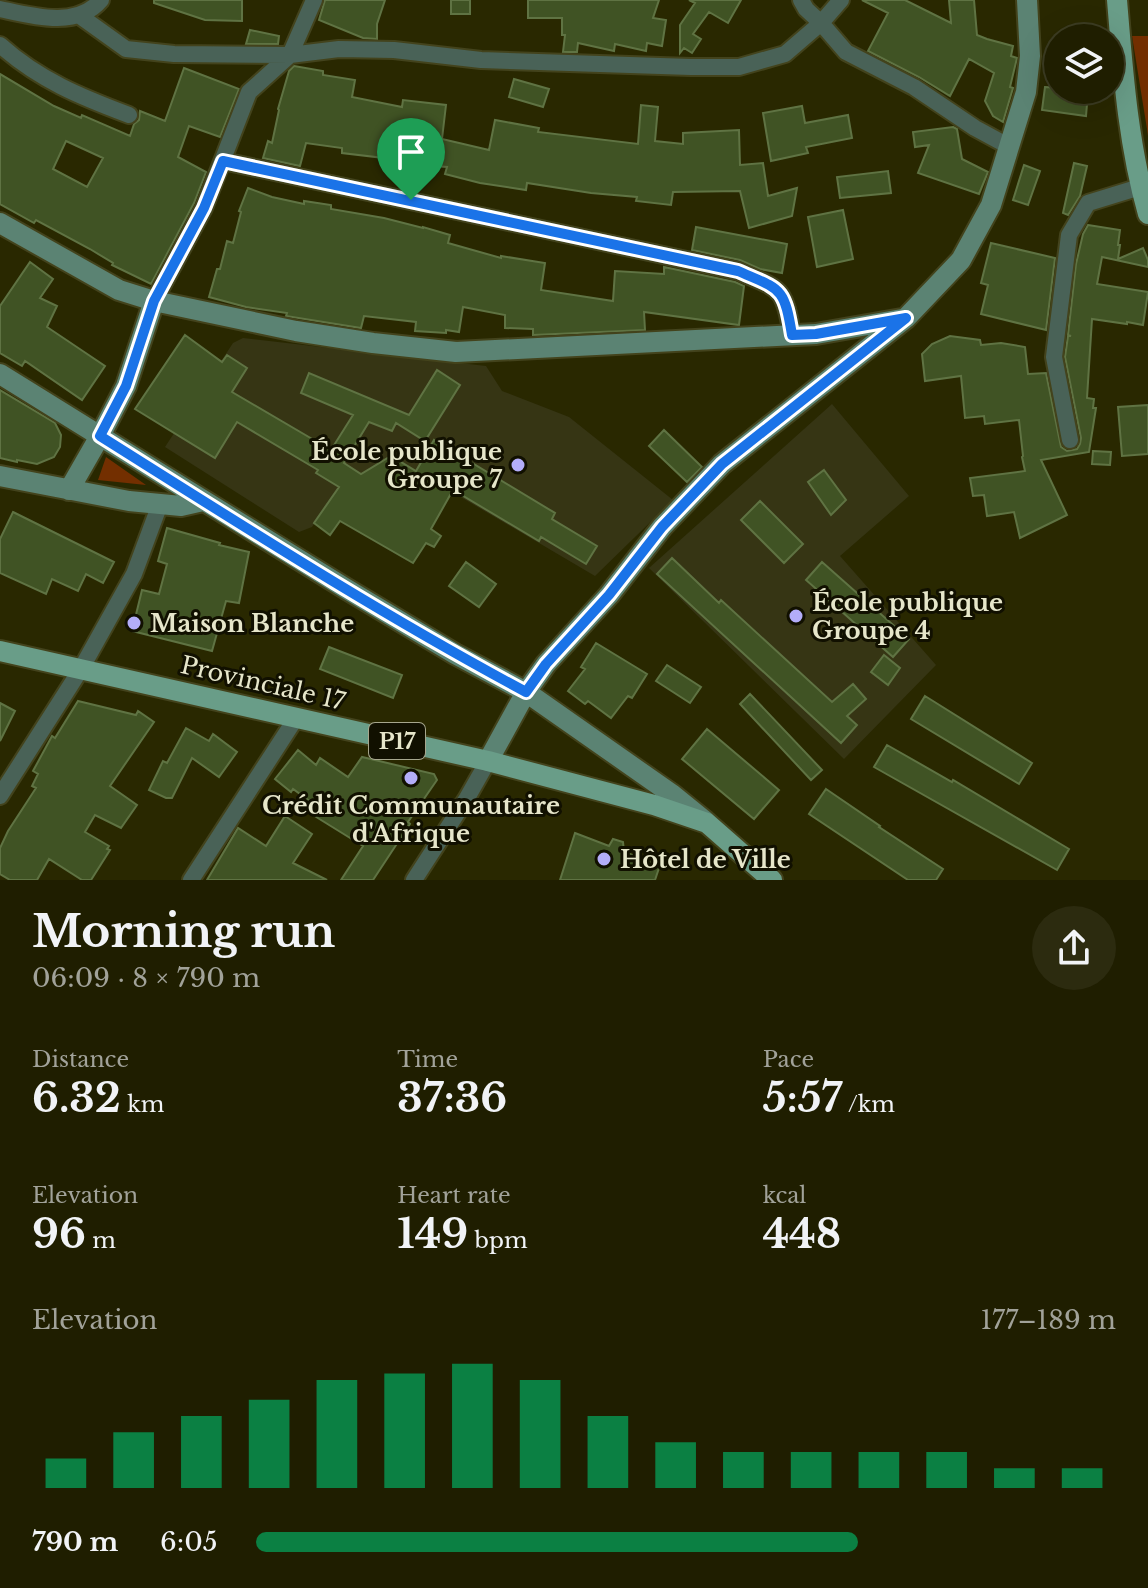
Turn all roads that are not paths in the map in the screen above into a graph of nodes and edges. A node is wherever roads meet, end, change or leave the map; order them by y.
1 (101, 0) edge
2 (314, 0) edge
3 (801, 0) edge
4 (841, 0) edge
5 (1027, 0) edge
6 (1117, 0) edge
7 (0, 9) edge
8 (80, 16) junction
9 (821, 23) junction
10 (0, 45) edge
11 (290, 55) junction
12 (129, 115) dead end
13 (1010, 147) junction
14 (223, 161) junction
15 (1140, 187) junction
16 (1148, 214) edge
17 (0, 223) edge
18 (154, 301) junction
19 (906, 318) junction
20 (792, 335) junction
21 (0, 374) edge
22 (100, 436) junction
23 (1070, 440) dead end
24 (0, 476) edge
25 (69, 490) junction
26 (203, 501) junction
27 (160, 504) junction
28 (0, 651) edge
29 (81, 669) junction
30 (526, 692) junction
31 (296, 718) junction
32 (488, 761) junction
33 (0, 796) edge
34 (707, 823) junction
35 (191, 880) edge
36 (414, 880) edge
37 (772, 880) edge

1 - 8 street
2 - 11 street
3 - 9 street
4 - 9 street
5 - 13 street
6 - 15 main road
7 - 8 street
8 - 11 street
9 - 11 street
9 - 13 street
10 - 12 street
11 - 14 street
13 - 19 street
14 - 18 street
14 - 20 street
15 - 16 main road
15 - 23 street
17 - 18 street
18 - 20 street
18 - 22 street
19 - 20 street
19 - 30 street
21 - 22 street
22 - 25 street
22 - 26 street
24 - 25 street
25 - 27 street
26 - 27 street
26 - 30 street
27 - 29 street
28 - 29 main road, Provinciale 17 / P17
29 - 31 main road, Provinciale 17 / P17
29 - 33 street
30 - 32 street
30 - 34 street
31 - 32 main road, Provinciale 17 / P17
31 - 35 street
32 - 34 main road, Provinciale 17 / P17
32 - 36 street
34 - 37 main road, Provinciale 17 / P17

